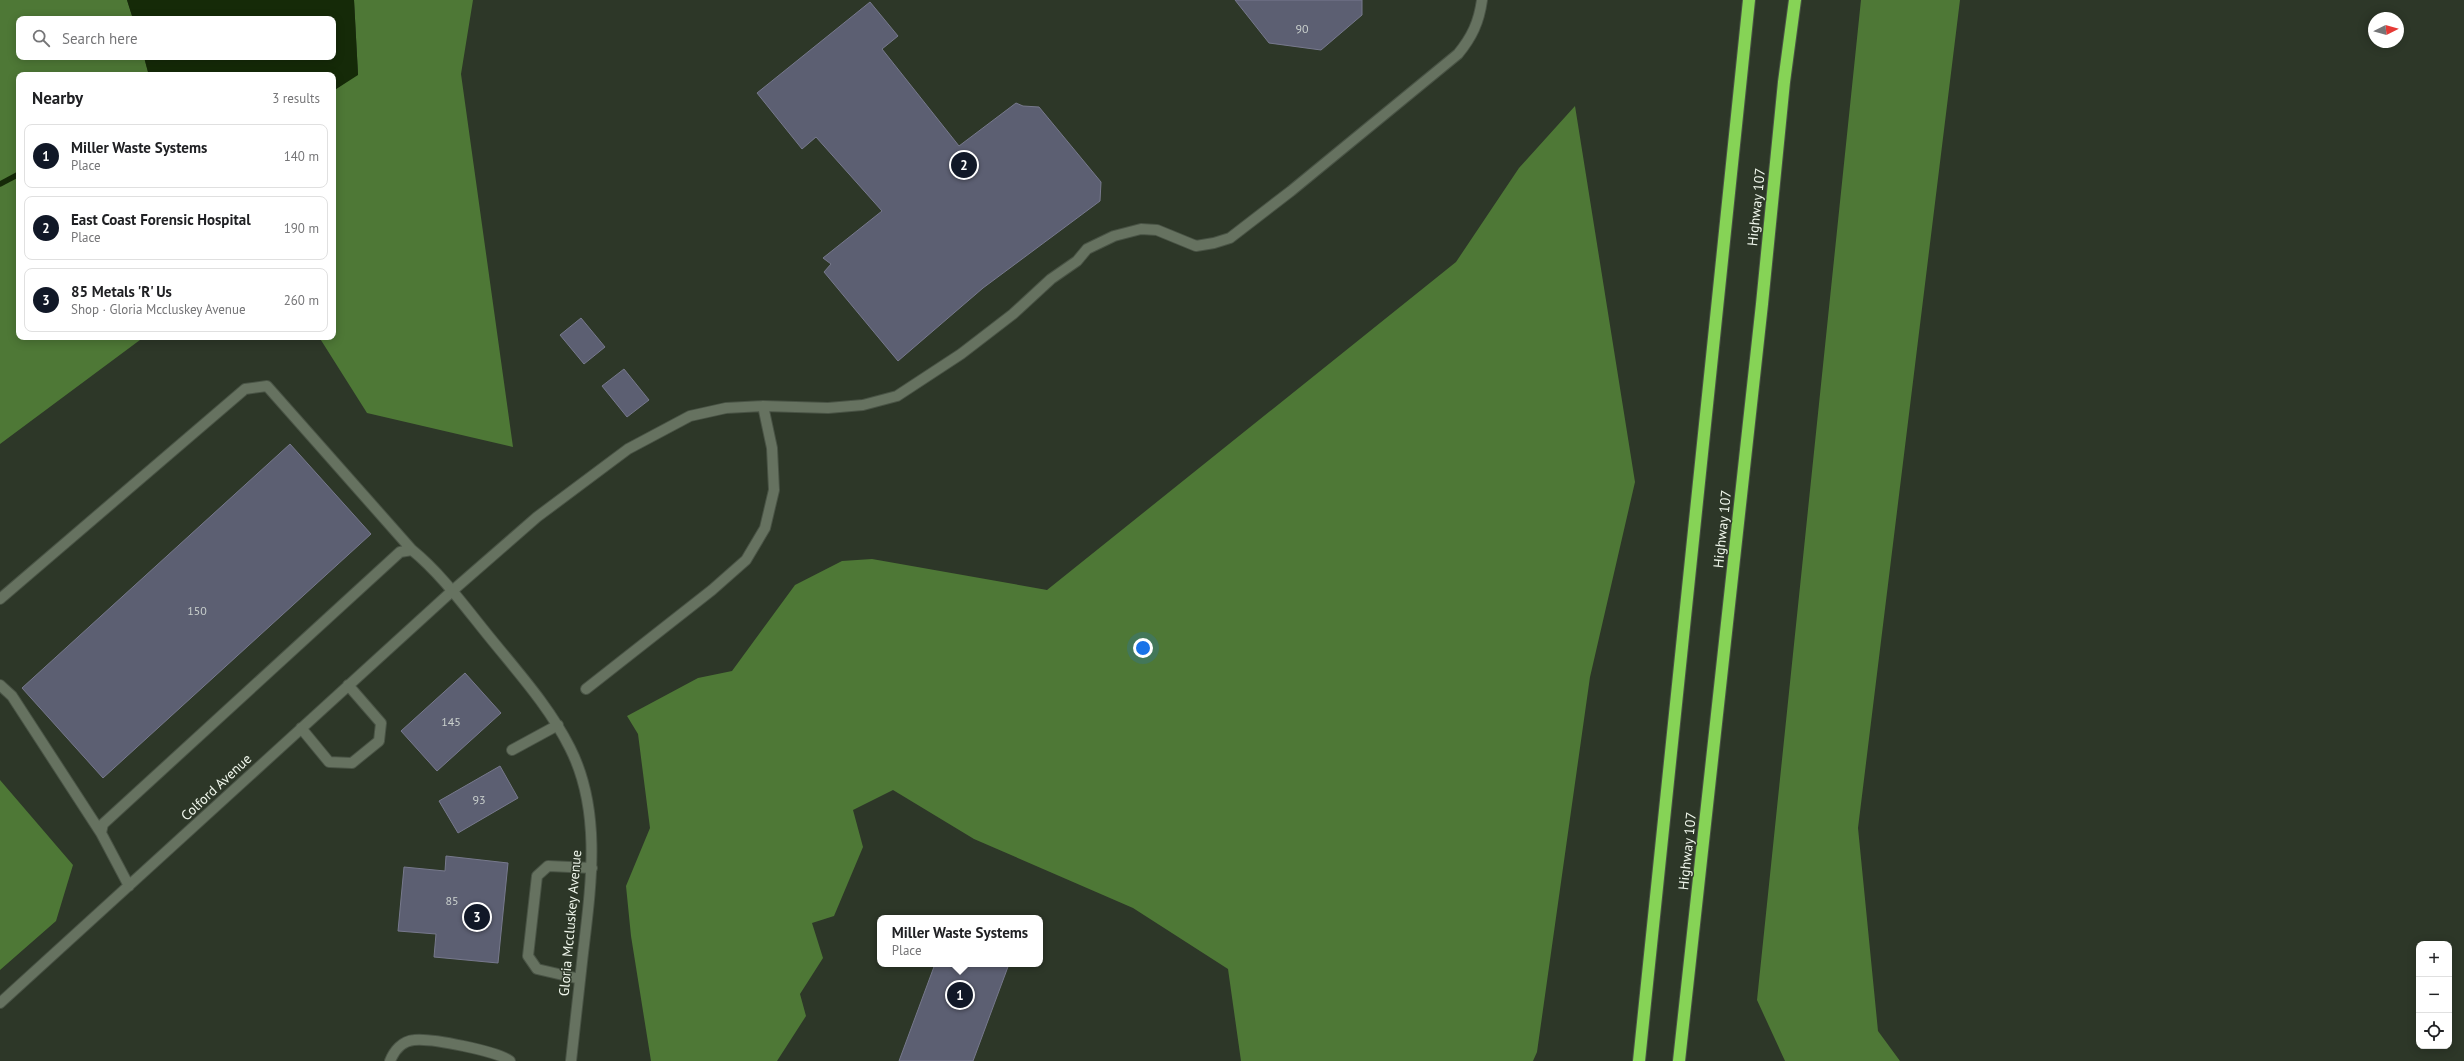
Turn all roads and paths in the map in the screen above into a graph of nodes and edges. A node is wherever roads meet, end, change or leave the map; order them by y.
1 (1482, 0) edge
2 (1749, 0) edge
3 (1795, 0) edge
4 (763, 406) junction
5 (412, 550) junction
6 (451, 592) junction
7 (0, 599) edge
8 (0, 685) edge
9 (348, 685) junction
10 (586, 689) dead end
11 (558, 725) junction
12 (301, 728) junction
13 (512, 750) dead end
14 (101, 833) junction
15 (592, 868) junction
16 (129, 886) junction
17 (580, 979) junction
18 (0, 1003) edge
19 (390, 1061) edge
20 (510, 1061) edge
21 (571, 1061) edge
22 (1639, 1061) edge
23 (1679, 1061) edge

1 - 4 street, Colford Avenue
2 - 22 highway, Highway 107
3 - 23 highway, Highway 107
4 - 6 street, Colford Avenue
4 - 10 street
5 - 6 street, Gloria Mccluskey Avenue
5 - 7 street, Gloria Mccluskey Avenue
5 - 14 street
6 - 9 street, Colford Avenue
6 - 11 street, Gloria Mccluskey Avenue
8 - 14 street
9 - 12 street, Colford Avenue
9 - 12 street
11 - 13 street
11 - 15 street, Gloria Mccluskey Avenue
12 - 16 street, Colford Avenue
14 - 16 street
15 - 17 street, Gloria Mccluskey Avenue
15 - 17 street
16 - 18 street, Colford Avenue
17 - 21 street, Gloria Mccluskey Avenue
19 - 20 street

